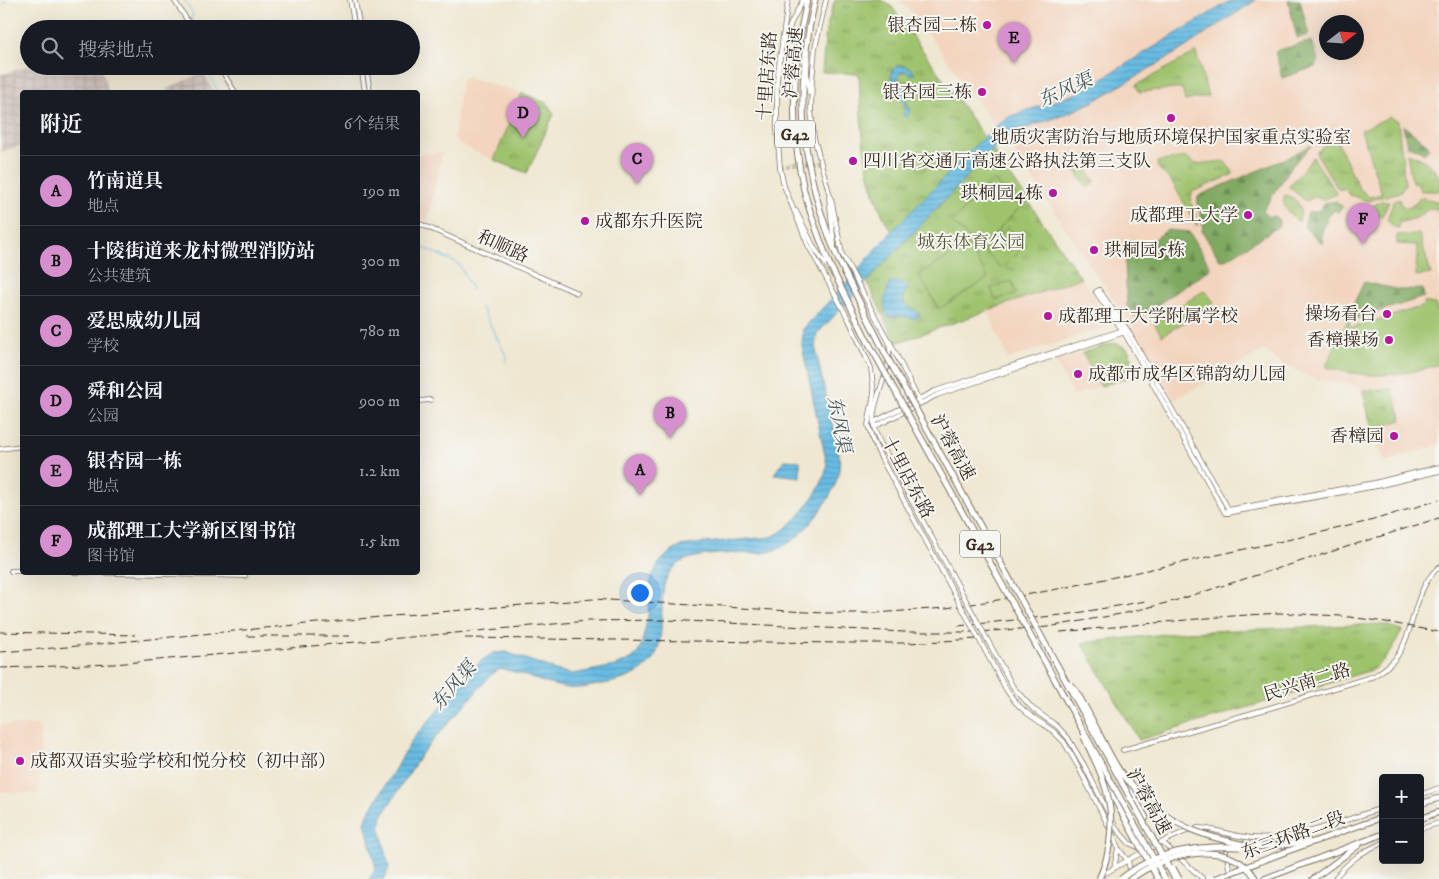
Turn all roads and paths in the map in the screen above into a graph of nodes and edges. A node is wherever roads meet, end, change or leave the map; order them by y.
1 (174, 0) edge
2 (350, 0) edge
3 (355, 0) edge
4 (788, 0) edge
5 (803, 0) edge
6 (807, 0) edge
7 (815, 0) edge
8 (826, 0) edge
9 (812, 13) junction
10 (188, 20) edge
11 (353, 20) edge
12 (358, 20) edge
13 (779, 59) junction
14 (225, 75) edge
15 (362, 75) edge
16 (367, 75) edge
17 (234, 90) edge
18 (365, 90) edge
19 (370, 90) edge
20 (811, 110) junction
21 (826, 179) junction
22 (784, 186) junction
23 (420, 224) edge
24 (837, 257) junction
25 (827, 264) junction
26 (577, 293) dead end
27 (1126, 331) junction
28 (887, 337) junction
29 (431, 400) dead end
30 (420, 401) edge
31 (919, 401) junction
32 (874, 425) junction
33 (868, 428) junction
34 (20, 446) edge
35 (0, 449) edge
36 (1439, 469) edge
37 (1439, 567) edge
38 (11, 570) dead end
39 (20, 571) edge
40 (1056, 664) junction
41 (1074, 713) junction
42 (1123, 750) dead end
43 (1120, 771) junction
44 (1103, 779) junction
45 (1439, 788) edge
46 (1424, 794) edge
47 (1439, 798) edge
48 (1424, 803) edge
49 (1379, 809) edge
50 (1439, 812) edge
51 (1379, 818) edge
52 (1424, 818) edge
53 (1439, 822) edge
54 (1424, 828) edge
55 (1230, 834) junction
56 (1379, 836) edge
57 (1319, 839) junction
58 (1364, 842) junction
59 (1163, 843) junction
60 (1379, 845) edge
61 (1254, 847) junction
62 (1118, 848) junction
63 (1146, 852) junction
64 (1128, 860) junction
65 (1114, 868) junction
66 (1098, 879) edge
67 (1121, 879) edge
68 (1131, 879) edge
69 (1158, 879) edge
70 (1165, 879) edge
71 (1175, 879) edge
72 (1179, 879) edge
73 (1203, 879) edge
74 (1214, 879) edge
75 (1231, 879) edge
76 (1256, 879) edge
77 (1264, 879) edge
78 (1313, 879) edge
79 (1334, 879) edge

1 - 10 street
2 - 11 street
3 - 12 street
4 - 13 street, 十里店东路
5 - 13 street
6 - 25 highway, 沪蓉高速 / G42
7 - 9 highway, 沪蓉高速 / G42
8 - 20 street, 十里店东路
9 - 20 street
9 - 24 highway, 沪蓉高速 / G42
13 - 22 street, 十里店东路
14 - 17 street
15 - 18 street
16 - 19 street
20 - 21 street, 十里店东路
21 - 24 street
21 - 28 street, 十里店东路
22 - 25 street
22 - 33 street, 十里店东路
23 - 26 street, 和顺路
24 - 40 highway, 沪蓉高速 / G42, bridge
25 - 41 highway, 沪蓉高速 / G42, bridge
27 - 27 street
27 - 31 street
27 - 36 street
28 - 31 street
28 - 32 street, 十里店东路
29 - 30 street
31 - 32 street
32 - 33 street
32 - 63 street, 十里店东路, bridge
33 - 62 street, 十里店东路, bridge
34 - 35 street
37 - 42 street, 民兴南二路
38 - 39 street
40 - 43 highway, bridge
40 - 71 highway, 沪蓉高速 / G42, bridge
41 - 44 highway, bridge
41 - 70 highway, 沪蓉高速 / G42, bridge
43 - 61 highway, bridge
43 - 72 highway, bridge
44 - 66 highway, bridge
44 - 69 highway, bridge
45 - 46 street
47 - 48 highway
49 - 55 street
50 - 52 highway
51 - 57 highway, 东三环路二段
53 - 54 street
55 - 59 street
55 - 75 street
56 - 58 highway, 东三环路二段
57 - 61 highway, bridge
57 - 74 highway, 东三环路二段, bridge
58 - 77 highway, 东三环路二段
58 - 78 highway
59 - 63 street
59 - 73 street
60 - 79 street
61 - 67 highway, bridge
62 - 64 street, 十里店东路
62 - 65 street
63 - 64 street
64 - 65 street
64 - 68 street
65 - 66 street
68 - 76 highway, bridge

